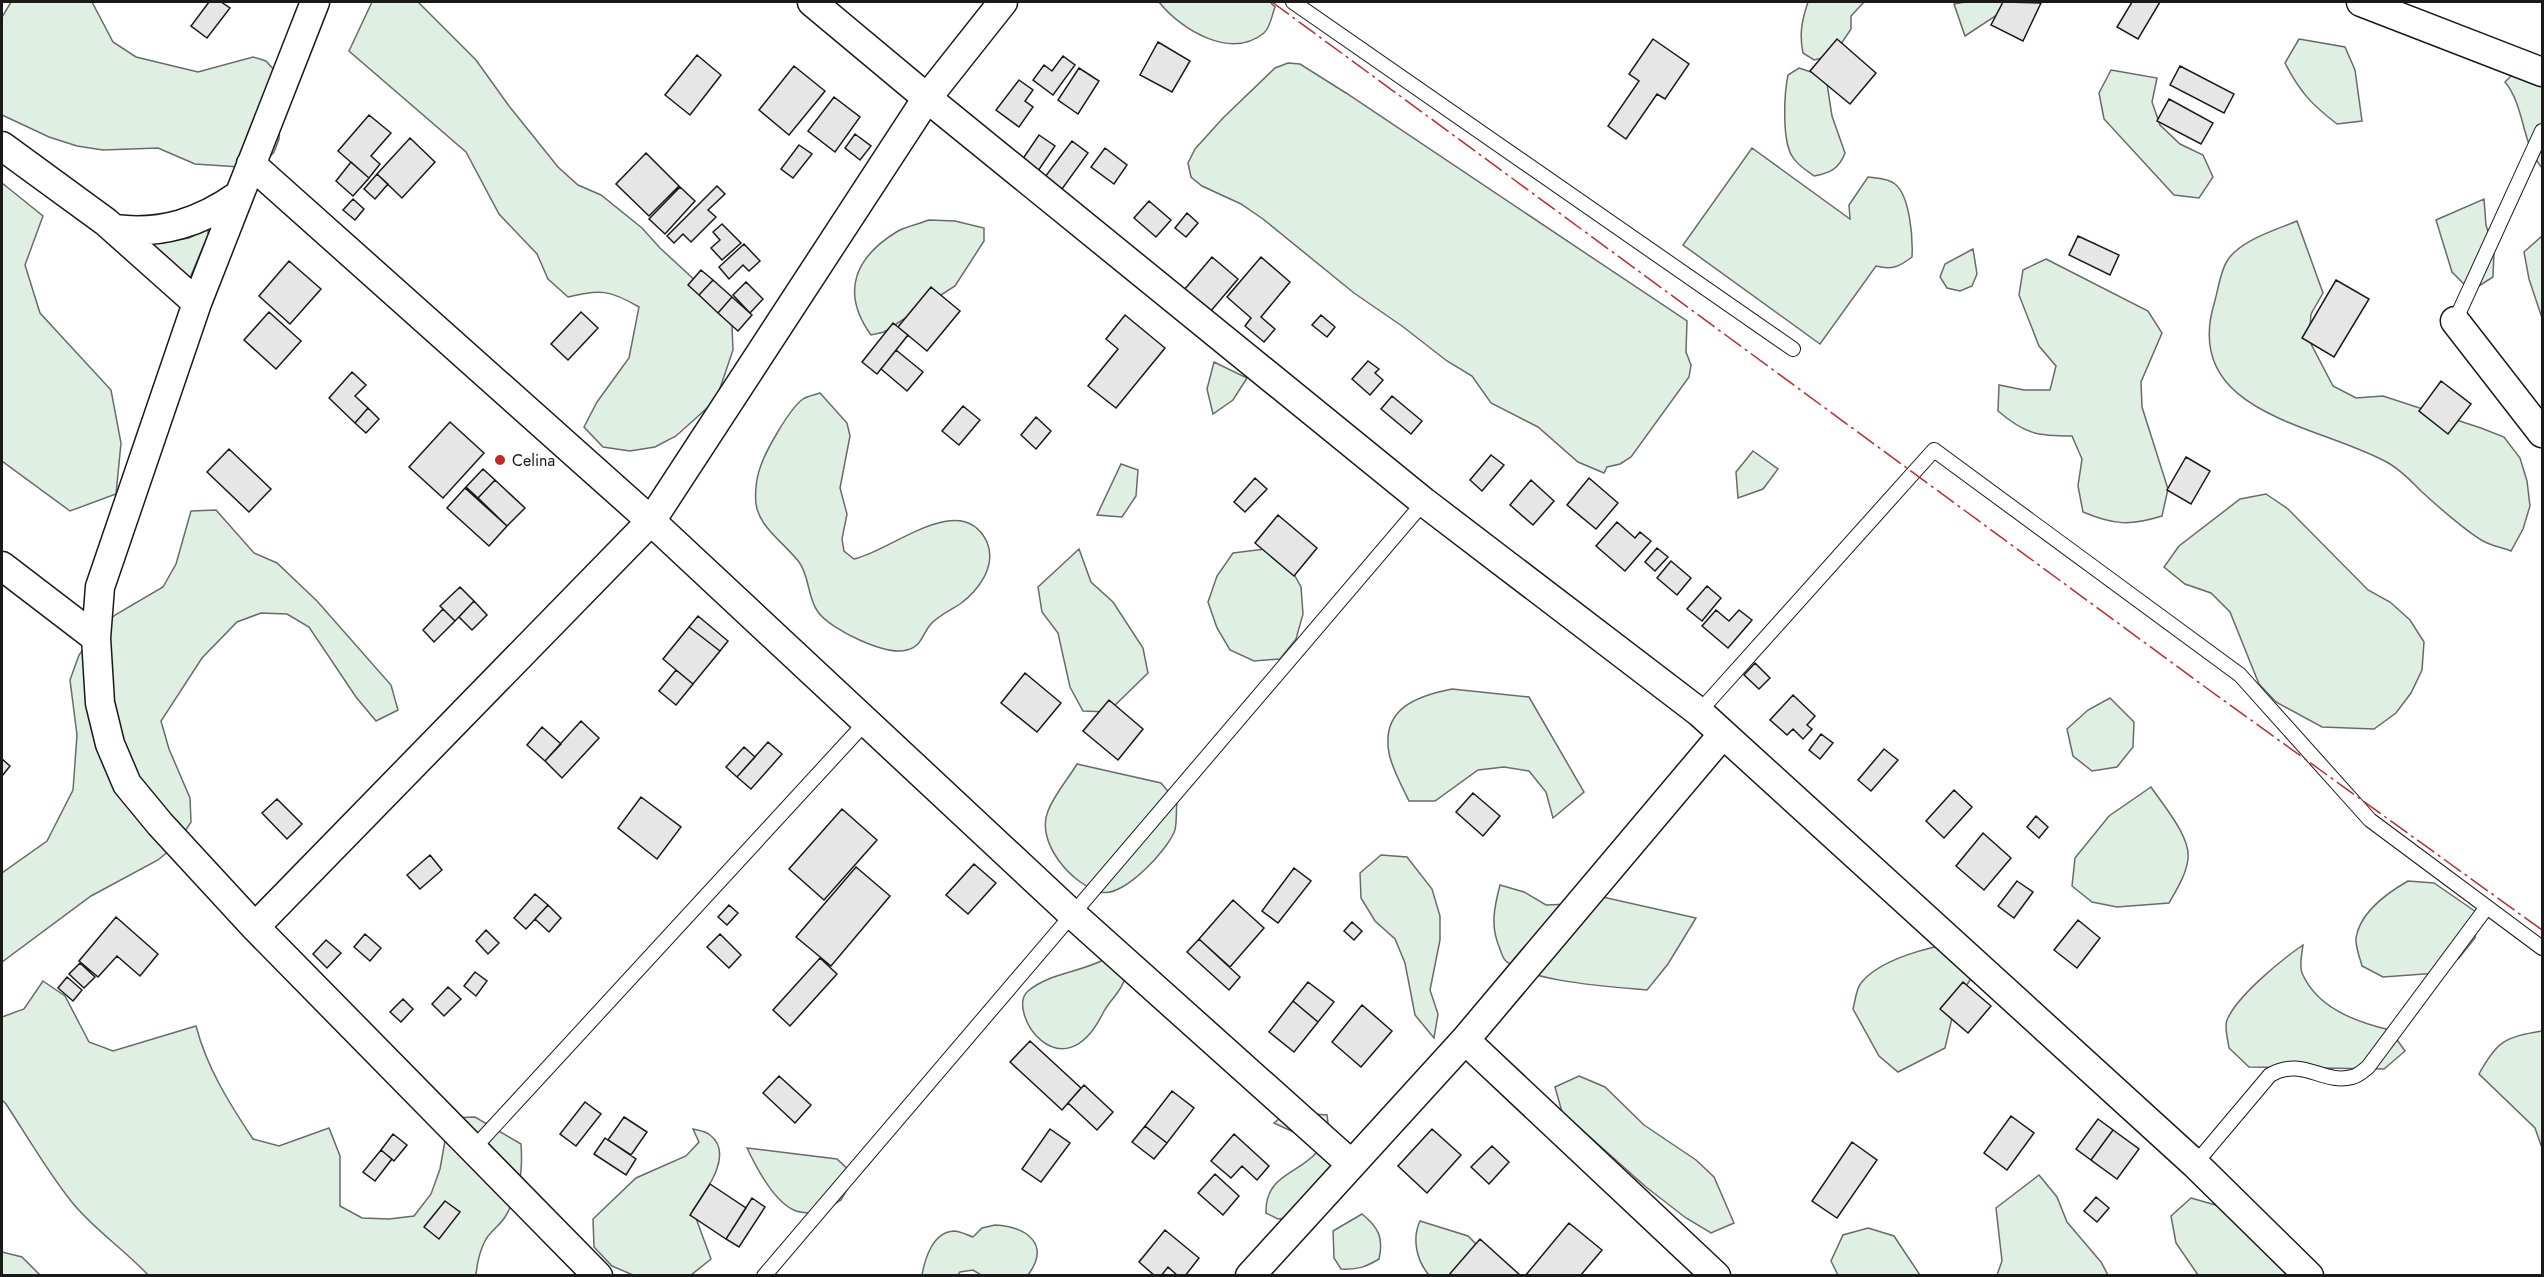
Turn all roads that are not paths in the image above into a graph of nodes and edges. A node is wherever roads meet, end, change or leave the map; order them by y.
1 (315, 2) edge
2 (812, 2) edge
3 (1002, 2) edge
4 (1293, 2) edge
5 (2361, 2) edge
6 (2542, 72) edge
7 (927, 98) junction
8 (2542, 130) edge
9 (2, 146) edge
10 (251, 164) junction
11 (239, 195) junction
12 (115, 229) junction
13 (197, 303) junction
14 (2455, 321) joint
15 (1792, 349) dead end
16 (2542, 433) edge
17 (1424, 502) junction
18 (651, 521) junction
19 (2, 566) edge
20 (96, 638) junction
21 (1699, 712) junction
22 (866, 722) junction
23 (1723, 734) junction
24 (2487, 907) junction
25 (1072, 914) junction
26 (255, 927) junction
27 (2542, 948) edge
28 (1465, 1040) junction
29 (473, 1149) junction
30 (1352, 1164) junction
31 (2195, 1164) junction
32 (598, 1275) edge
33 (764, 1275) edge
34 (1251, 1275) edge
35 (1713, 1275) edge
36 (2309, 1275) edge

1 - 10 street
2 - 7 street
3 - 7 street
4 - 15 lane
5 - 6 street
7 - 17 street
7 - 18 street
8 - 14 lane
9 - 12 street
10 - 11 street
10 - 18 street
11 - 12 street
11 - 13 street
12 - 13 street
13 - 20 street
14 - 16 street
17 - 21 street
17 - 25 lane
18 - 22 street
18 - 26 street
19 - 20 street
20 - 26 street
21 - 23 street
21 - 24 lane
22 - 25 street
22 - 29 lane
23 - 28 street
23 - 31 street
24 - 27 lane
24 - 31 lane
25 - 30 street
25 - 33 lane
26 - 29 street
28 - 30 street
28 - 35 street
29 - 32 street
30 - 34 street
31 - 36 street

